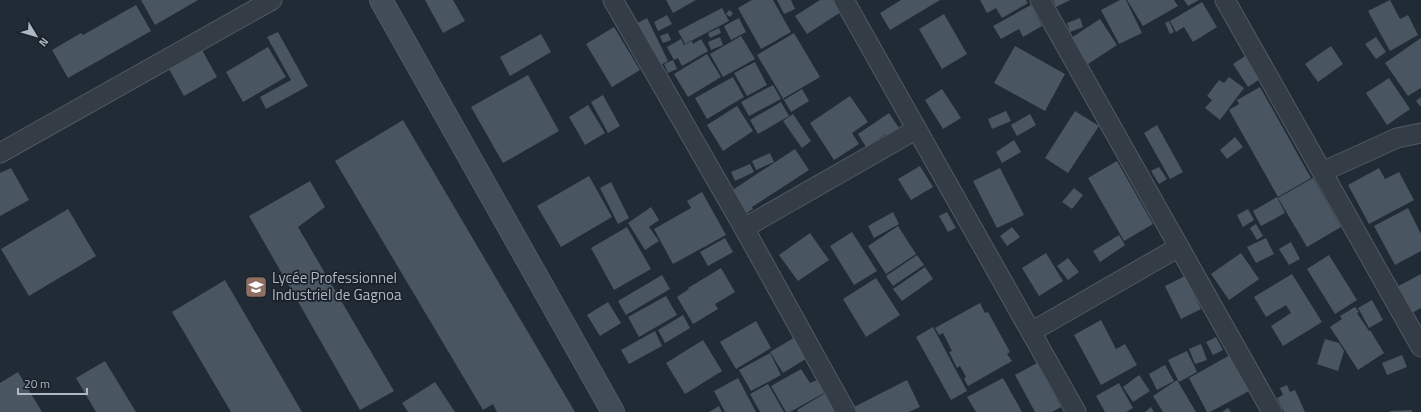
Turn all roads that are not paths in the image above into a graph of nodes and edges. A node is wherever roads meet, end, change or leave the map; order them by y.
1 (272, 0) edge
2 (381, 0) edge
3 (613, 0) edge
4 (844, 0) edge
5 (1040, 0) edge
6 (1225, 0) edge
7 (917, 130) junction
8 (1421, 134) edge
9 (0, 153) edge
10 (1322, 172) junction
11 (744, 228) junction
12 (1179, 248) junction
13 (1031, 332) junction
14 (1421, 347) edge
15 (613, 412) edge
16 (846, 412) edge
17 (1076, 412) edge
18 (1272, 412) edge

1 - 9 street
2 - 15 street
3 - 11 street
4 - 7 street
5 - 12 street
6 - 10 street
7 - 11 street
7 - 13 street
8 - 10 street
10 - 14 street
11 - 16 street
12 - 13 street
12 - 18 street
13 - 17 street

